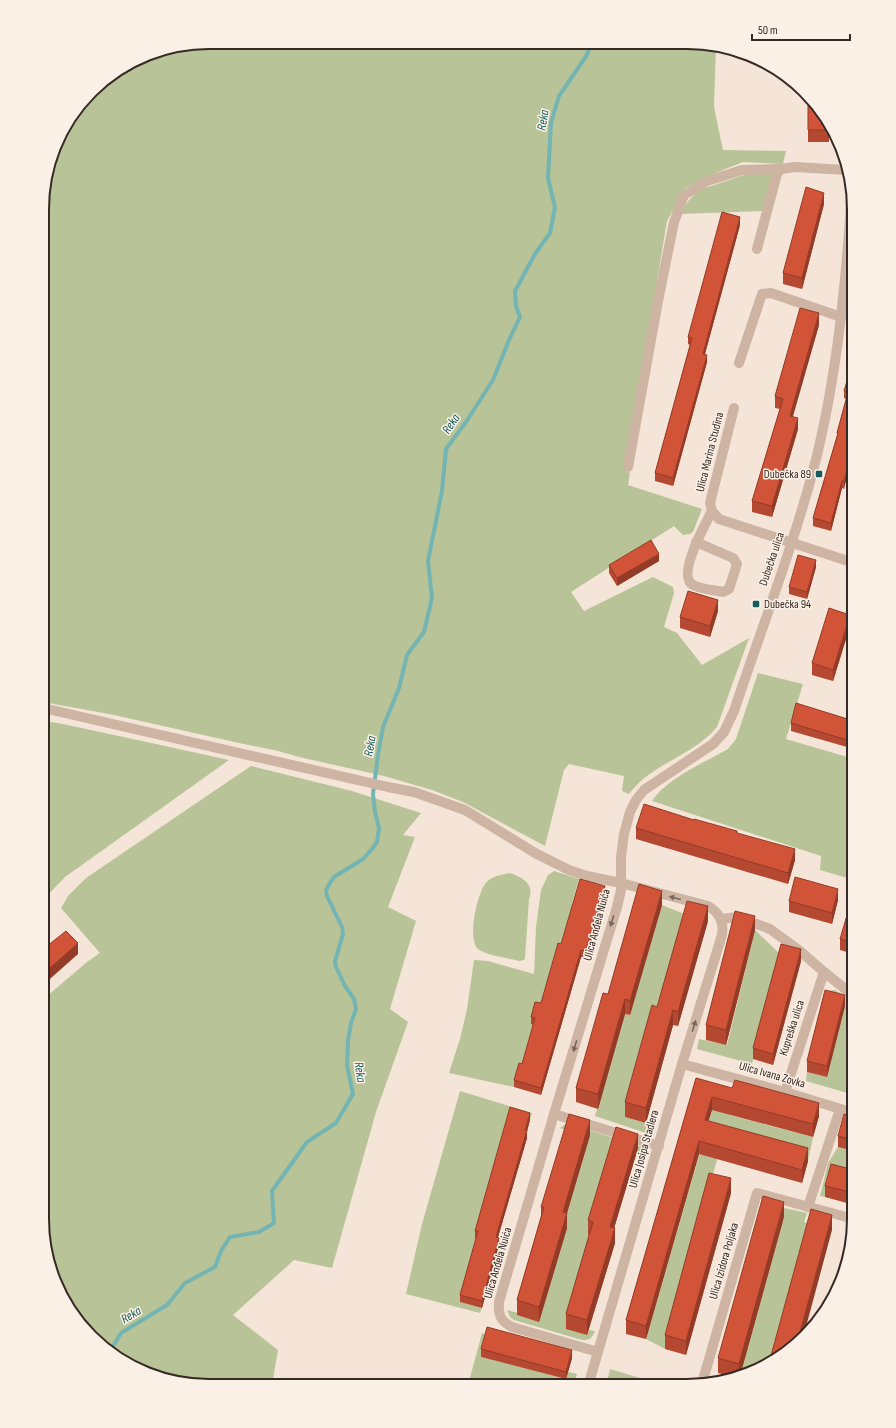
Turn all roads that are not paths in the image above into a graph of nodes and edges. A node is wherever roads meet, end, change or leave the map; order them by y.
1 (781, 169) junction
2 (843, 170) edge
3 (757, 249) dead end
4 (847, 264) edge
5 (841, 317) junction
6 (738, 363) dead end
7 (734, 408) dead end
8 (628, 467) dead end
9 (712, 511) junction
10 (696, 542) junction
11 (791, 543) junction
12 (847, 561) edge
13 (49, 709) edge
14 (621, 883) junction
15 (721, 919) junction
16 (824, 972) junction
17 (847, 990) edge
18 (682, 1064) junction
19 (785, 1092) junction
20 (840, 1109) junction
21 (847, 1111) edge
22 (554, 1114) junction
23 (659, 1146) junction
24 (808, 1207) junction
25 (847, 1217) edge
26 (598, 1352) junction
27 (703, 1378) edge
28 (590, 1379) edge

1 - 2 street
1 - 3 street
1 - 8 street
4 - 5 street, Dubečka ulica
5 - 6 street
5 - 11 street, Dubečka ulica
7 - 9 street, Ulica Marina Studina
9 - 10 street
9 - 11 street
10 - 10 street
11 - 12 street
11 - 14 street, Dubečka ulica
13 - 14 street
15 -> 14 street, Ulica Anđela Nuića
14 -> 22 street, Ulica Anđela Nuića
15 - 16 street
18 -> 15 street, Ulica Josipa Stadlera
16 - 17 street
16 - 19 street, Kupreška ulica
18 - 19 street, Ulica Ivana Zovka
18 - 23 street, Ulica Josipa Stadlera
19 - 20 street, Ulica Ivana Zovka
20 - 21 street, Ulica Ivana Zovka
20 - 24 street
22 - 23 street
22 - 26 street, Ulica Anđela Nuića
23 - 26 street, Ulica Josipa Stadlera
24 - 25 street, Ulica Izidora Poljaka
24 - 27 street, Ulica Izidora Poljaka
26 - 28 street, Ulica Josipa Stadlera

